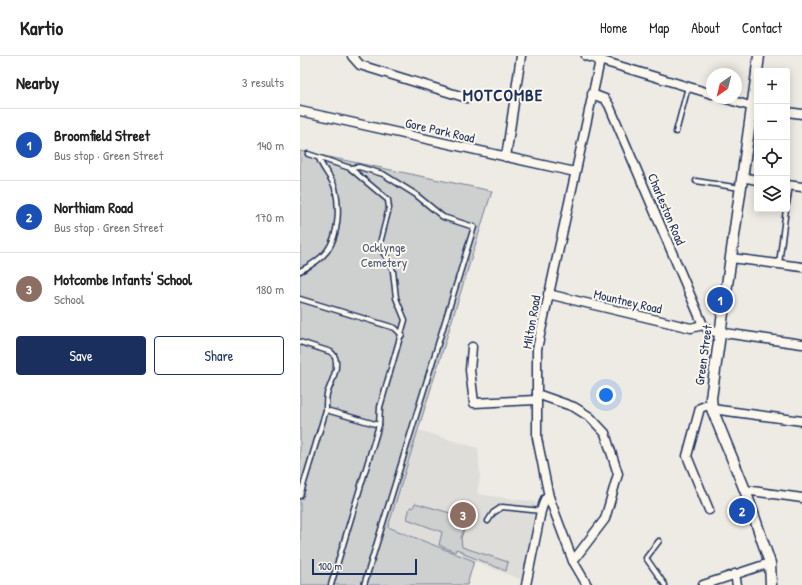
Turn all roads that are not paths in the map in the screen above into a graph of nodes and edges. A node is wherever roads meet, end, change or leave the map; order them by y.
1 (352, 56) edge
2 (521, 56) edge
3 (586, 56) edge
4 (759, 56) edge
5 (601, 58) edge
6 (758, 68) edge
7 (689, 87) junction
8 (706, 92) edge
9 (592, 94) junction
10 (467, 98) dead end
11 (742, 104) edge
12 (754, 108) edge
13 (300, 111) edge
14 (790, 112) edge
15 (802, 114) edge
16 (676, 132) dead end
17 (308, 154) dead end
18 (506, 157) junction
19 (319, 158) junction
20 (350, 168) junction
21 (575, 172) junction
22 (742, 177) junction
23 (754, 179) edge
24 (696, 181) dead end
25 (790, 185) edge
26 (802, 187) edge
27 (740, 188) junction
28 (786, 212) edge
29 (731, 258) junction
30 (778, 264) junction
31 (802, 267) edge
32 (300, 271) edge
33 (548, 294) junction
34 (300, 299) edge
35 (703, 324) junction
36 (719, 333) junction
37 (402, 335) junction
38 (300, 342) edge
39 (802, 344) edge
40 (472, 347) dead end
41 (536, 397) junction
42 (712, 407) junction
43 (326, 410) junction
44 (802, 421) edge
45 (380, 425) junction
46 (745, 490) junction
47 (300, 496) edge
48 (549, 496) junction
49 (802, 498) edge
50 (541, 510) junction
51 (709, 510) dead end
52 (488, 521) dead end
53 (659, 541) dead end
54 (573, 561) junction
55 (770, 563) junction
56 (735, 574) junction
57 (332, 585) edge
58 (364, 585) edge
59 (526, 585) edge
60 (587, 585) edge
61 (665, 585) edge
62 (703, 585) edge
63 (737, 585) edge
64 (771, 585) edge

1 - 10 street
2 - 18 street
3 - 5 street
4 - 6 street, Green Street
5 - 7 street
5 - 9 street, Milton Road
7 - 8 street
7 - 16 lane
9 - 21 street, Milton Road
9 - 35 street, Charleston Road
11 - 12 street
12 - 22 street, Green Street
13 - 18 street, Gore Park Road
14 - 15 street
17 - 19 lane
18 - 21 street, Gore Park Road
19 - 20 lane
19 - 32 lane
20 - 37 lane
20 - 58 lane
21 - 33 street, Milton Road
22 - 23 street
22 - 27 street, Green Street
24 - 27 lane
25 - 26 street
27 - 29 street, Green Street
28 - 30 lane
29 - 30 street
29 - 36 street, Green Street
30 - 31 street
33 - 35 street, Mountney Road
33 - 41 street, Milton Road
34 - 37 lane
35 - 36 street
36 - 39 street
36 - 42 street, Green Street
37 - 45 lane
38 - 43 lane
40 - 41 street
41 - 48 street, Milton Road
41 - 54 street
42 - 44 street
42 - 46 street, Green Street
42 - 51 street
43 - 45 lane
43 - 47 lane
45 - 57 lane
46 - 49 street
46 - 55 street, Green Street
48 - 50 street
48 - 54 street, Milton Road
50 - 52 lane
50 - 59 street
53 - 61 lane
54 - 60 street, Milton Road
55 - 56 street
55 - 64 street, Green Street
56 - 62 street
56 - 63 street

